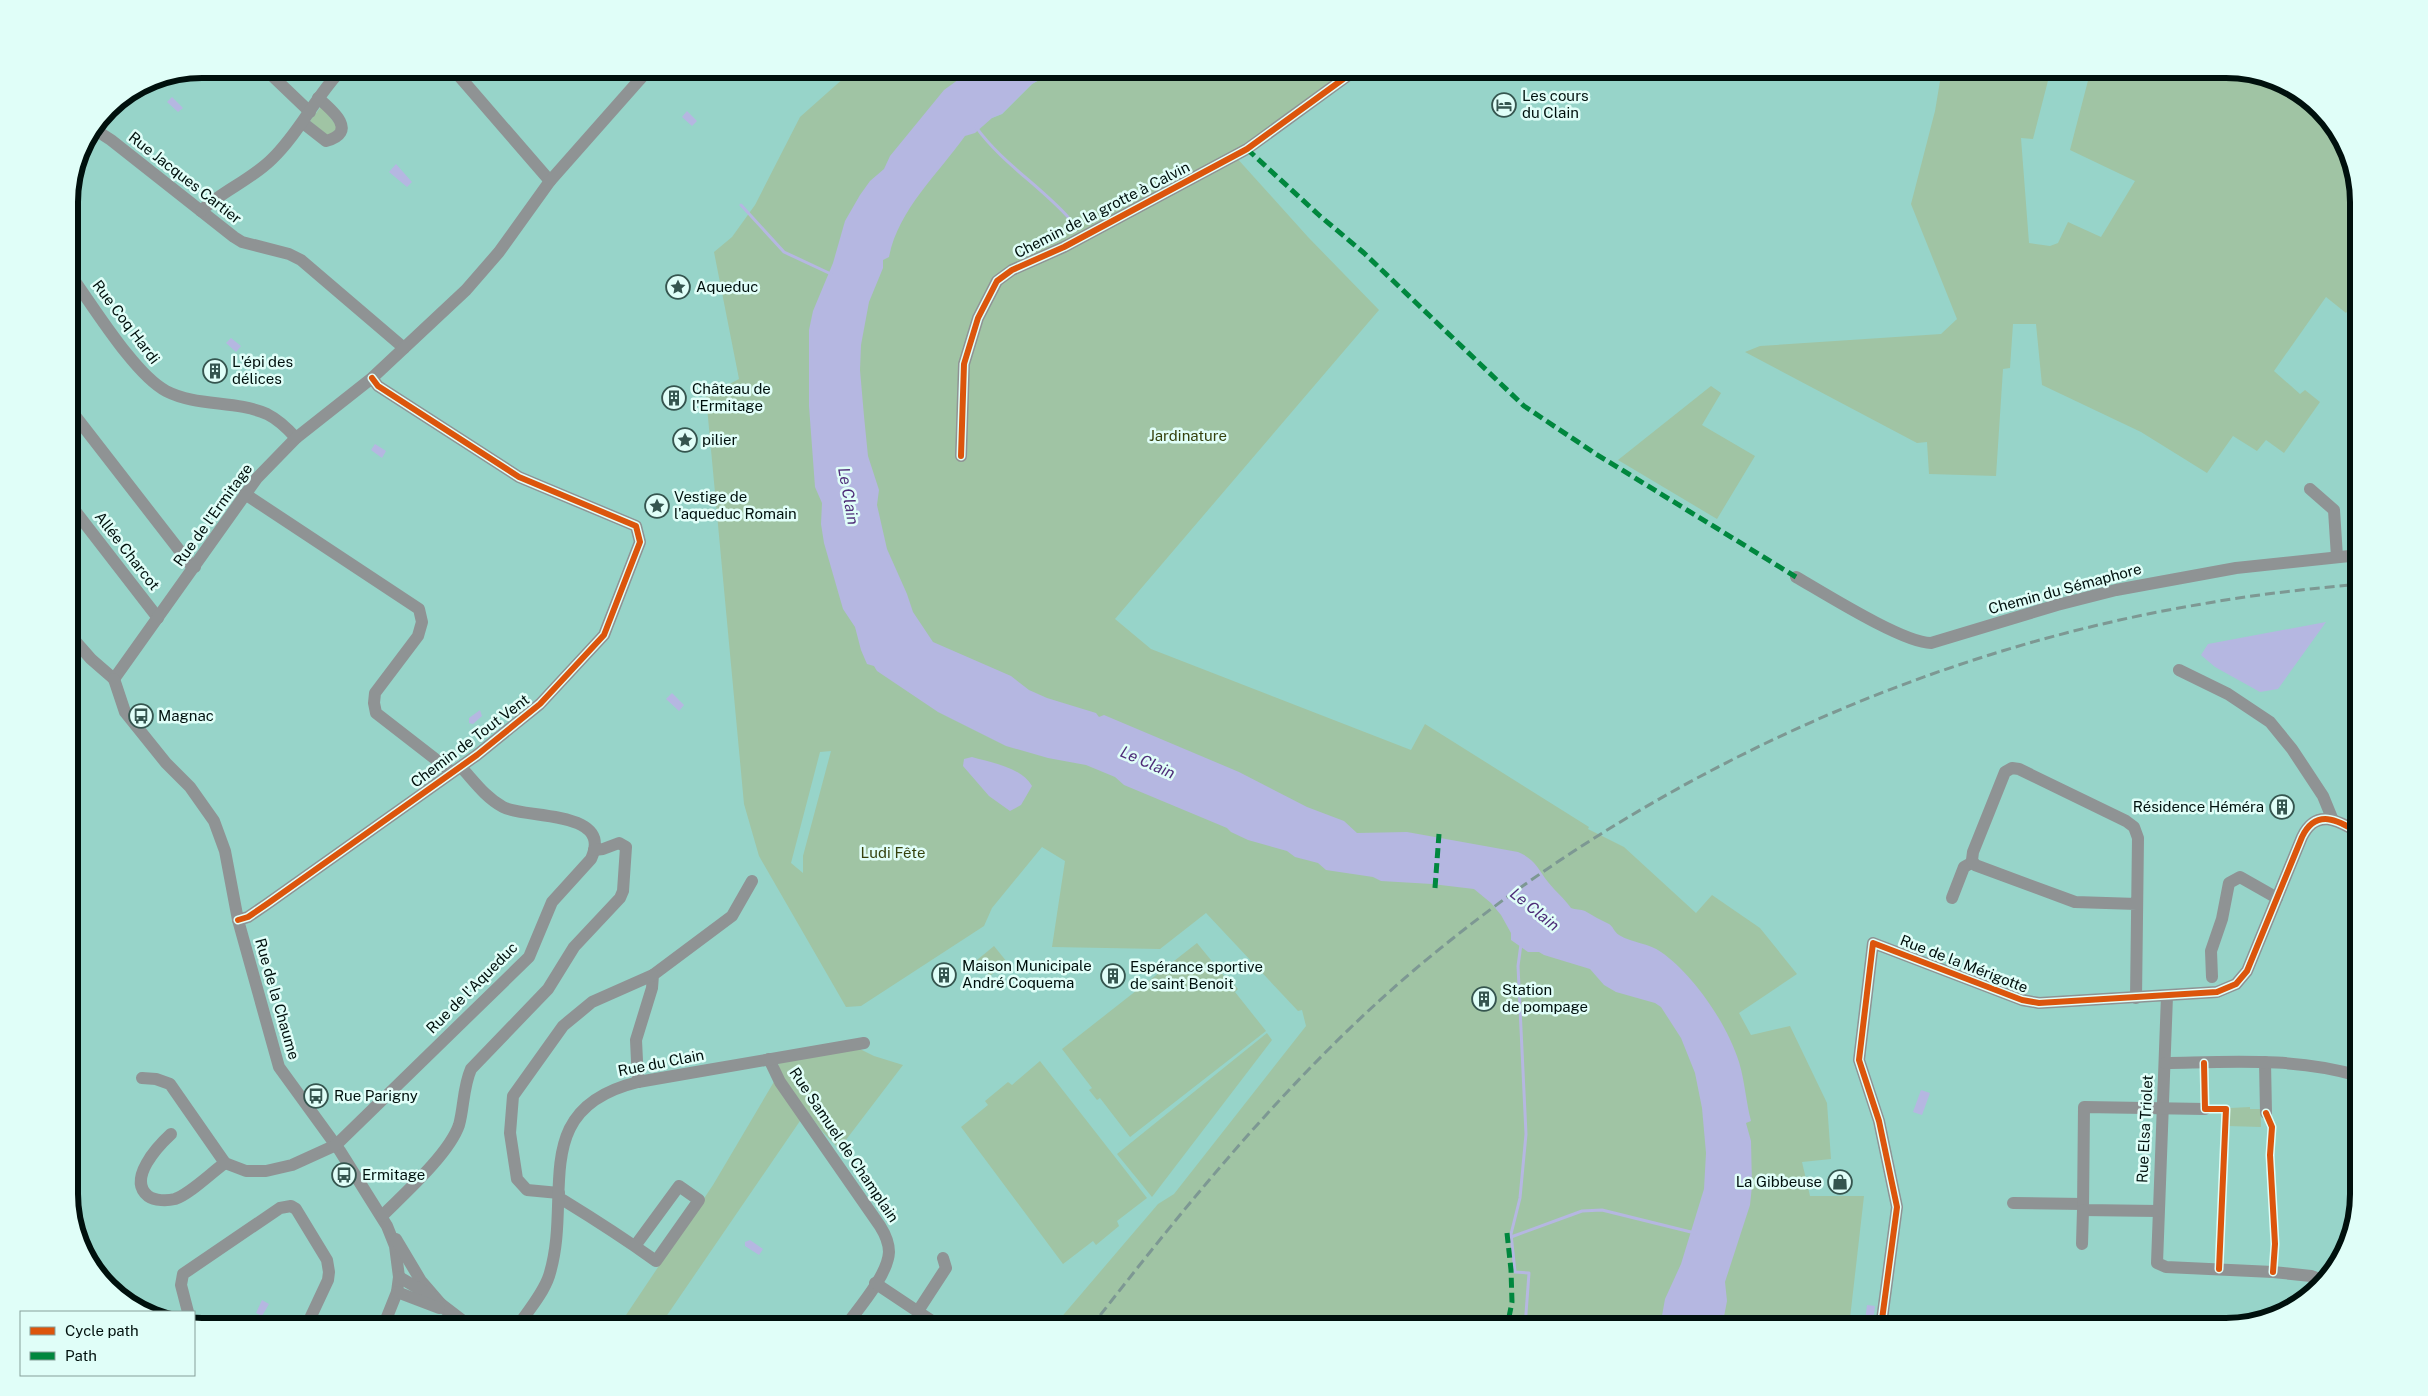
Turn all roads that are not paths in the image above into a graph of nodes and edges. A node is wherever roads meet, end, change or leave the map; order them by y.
1 (274, 78) edge
2 (335, 78) edge
3 (461, 78) edge
4 (1345, 78) edge
5 (640, 79) edge
6 (318, 98) junction
7 (310, 112) junction
8 (302, 123) junction
9 (98, 132) edge
10 (550, 181) junction
11 (201, 211) junction
12 (78, 285) edge
13 (404, 348) junction
14 (372, 378) junction
15 (78, 420) edge
16 (296, 438) junction
17 (961, 456) dead end
18 (2310, 489) dead end
19 (245, 494) junction
20 (78, 516) edge
21 (2350, 555) edge
22 (2336, 556) junction
23 (195, 567) junction
24 (1796, 577) dead end
25 (158, 618) junction
26 (78, 644) edge
27 (2178, 670) dead end
28 (114, 679) junction
29 (456, 770) junction
30 (2332, 818) junction
31 (2350, 828) edge
32 (594, 850) junction
33 (1973, 862) junction
34 (752, 881) dead end
35 (1952, 898) dead end
36 (2277, 898) junction
37 (2137, 904) junction
38 (238, 920) junction
39 (653, 975) junction
40 (2212, 977) dead end
41 (2167, 996) junction
42 (2136, 998) junction
43 (864, 1043) dead end
44 (769, 1059) junction
45 (2265, 1062) junction
46 (2164, 1063) junction
47 (2350, 1074) edge
48 (142, 1078) dead end
49 (638, 1082) junction
50 (2205, 1109) dead end
51 (2162, 1110) junction
52 (2266, 1114) dead end
53 (171, 1134) dead end
54 (336, 1145) junction
55 (225, 1163) junction
56 (559, 1196) junction
57 (2013, 1203) dead end
58 (2083, 1207) junction
59 (2158, 1211) junction
60 (384, 1221) junction
61 (2082, 1244) dead end
62 (635, 1246) junction
63 (943, 1258) dead end
64 (399, 1277) junction
65 (2317, 1278) edge
66 (875, 1283) junction
67 (398, 1292) junction
68 (446, 1310) junction
69 (188, 1311) edge
70 (918, 1311) junction
71 (310, 1318) edge
72 (387, 1318) edge
73 (458, 1318) edge
74 (523, 1318) edge
75 (851, 1318) edge
76 (928, 1318) edge
77 (1882, 1318) edge

1 - 7 street
2 - 6 street
3 - 10 street
4 - 17 street, Chemin de la grotte à Calvin
5 - 10 street, Rue de l'Ermitage
6 - 7 street
6 - 8 street
7 - 8 street
8 - 11 street
9 - 11 street, Rue Jacques Cartier
10 - 13 street, Rue de l'Ermitage
11 - 13 street, Rue Jacques Cartier
12 - 16 street, Rue Coq Hardi
13 - 14 street, Rue de l'Ermitage
14 - 16 street, Rue de l'Ermitage
14 - 29 street, Chemin de Tout Vent
15 - 23 street
16 - 19 street, Rue de l'Ermitage
18 - 22 street
19 - 23 street, Rue de l'Ermitage
19 - 29 street
20 - 25 street, Allée Charcot
21 - 22 street, Chemin du Sémaphore
22 - 24 street, Chemin du Sémaphore
23 - 25 street, Rue de l'Ermitage
25 - 28 street, Rue de l'Ermitage
26 - 28 street
27 - 30 street
28 - 38 street, Rue de la Chaume
29 - 32 street
29 - 38 street, Chemin de Tout Vent
30 - 31 street
30 - 36 street, Rue de la Mérigotte
32 - 54 street, Rue de l'Aqueduc
32 - 60 street
33 - 35 street
33 - 37 street
33 - 37 street
34 - 39 street
36 - 40 street
36 - 41 street, Rue de la Mérigotte
37 - 42 street
38 - 54 street, Rue de la Chaume
39 - 49 street
39 - 56 street
41 - 42 street, Rue de la Mérigotte
41 - 46 street, Rue Elsa Triolet
42 - 77 street, Rue de la Mérigotte
43 - 44 street, Rue du Clain
44 - 49 street, Rue du Clain
44 - 66 street, Rue Samuel de Champlain
45 - 46 street
45 - 47 street
45 - 52 street
46 - 51 street, Rue Elsa Triolet
48 - 55 street
49 - 56 street, Rue du Clain
50 - 51 street
51 - 58 street
51 - 59 street, Rue Elsa Triolet
53 - 55 street
54 - 55 street, Rue de l'Aqueduc
54 - 60 street, Rue de la Chaume
56 - 62 street
56 - 74 street, Rue du Clain
57 - 58 street
58 - 59 street
58 - 61 street
59 - 65 street, Rue Elsa Triolet
60 - 64 street, Rue de la Chaume
60 - 68 street
62 - 62 street
63 - 70 street
64 - 67 street, Rue de la Chaume
64 - 68 street
66 - 70 street
66 - 75 street, Rue Samuel de Champlain
67 - 68 street
67 - 72 street, Rue de la Chaume
68 - 73 street
69 - 71 street
70 - 76 street

